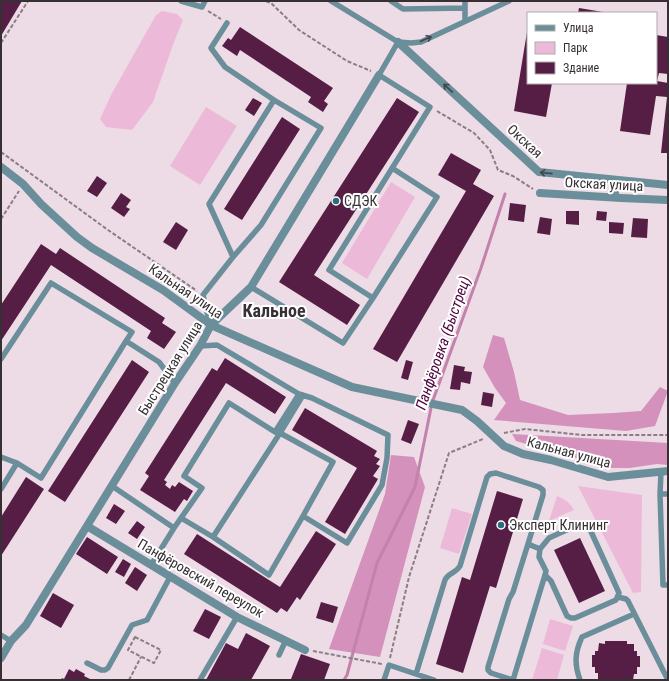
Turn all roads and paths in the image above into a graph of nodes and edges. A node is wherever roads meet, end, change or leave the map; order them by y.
1 (28, 1) edge
2 (181, 1) edge
3 (266, 1) edge
4 (331, 1) edge
5 (391, 1) edge
6 (465, 1) edge
7 (509, 1) edge
8 (203, 4) edge
9 (465, 8) junction
10 (466, 21) junction
11 (227, 23) joint
12 (398, 42) junction
13 (1, 43) edge
14 (379, 75) junction
15 (274, 100) junction
16 (430, 107) junction
17 (1, 152) edge
18 (1, 167) edge
19 (392, 168) junction
20 (614, 180) junction
21 (24, 184) junction
22 (668, 185) edge
23 (540, 193) joint
24 (617, 198) junction
25 (668, 200) edge
26 (1, 219) edge
27 (233, 257) junction
28 (251, 286) junction
29 (203, 295) junction
30 (372, 298) junction
31 (210, 325) junction
32 (126, 341) junction
33 (200, 346) junction
34 (1, 359) edge
35 (175, 383) junction
36 (301, 394) junction
37 (280, 433) junction
38 (491, 435) junction
39 (668, 435) edge
40 (1, 457) edge
41 (17, 463) junction
42 (664, 471) edge
43 (112, 486) junction
44 (1, 489) edge
45 (660, 494) junction
46 (668, 494) edge
47 (304, 516) junction
48 (181, 518) junction
49 (87, 526) junction
50 (174, 528) junction
51 (213, 537) junction
52 (528, 544) junction
53 (540, 549) junction
54 (151, 565) junction
55 (546, 575) junction
56 (170, 577) junction
57 (668, 586) edge
58 (618, 597) junction
59 (634, 614) junction
60 (237, 617) junction
61 (1, 635) edge
62 (286, 640) junction
63 (12, 641) junction
64 (305, 650) joint
65 (279, 655) dead end
66 (141, 657) junction
67 (1, 658) edge
68 (87, 663) dead end
69 (389, 665) junction
70 (416, 674) junction
71 (667, 678) edge
72 (129, 680) edge
73 (200, 680) edge
74 (384, 680) edge
75 (434, 680) edge
76 (513, 680) edge
77 (580, 680) edge
78 (660, 680) edge

1 - 13 path
2 - 8 lane
3 - 14 path
4 - 12 lane
5 - 9 lane
6 - 9 lane
7 - 10 lane
8 - 11 path
9 - 10 lane
12 -> 10 lane
11 - 15 lane
12 - 14 lane
20 -> 12 street, Окская
14 - 16 lane
14 - 28 street, Быстрецкая улица
15 - 27 lane
15 - 27 lane
16 - 19 lane
16 - 23 path
17 - 29 path
18 - 21 street, Кальная улица
19 - 30 lane
19 - 30 lane
20 - 22 street, Окская
20 - 24 lane
21 - 26 path
21 - 31 street, Кальная улица
23 - 24 street, Окская улица
24 - 25 street, Окская улица
27 - 29 lane
28 - 30 lane
28 - 31 street, Быстрецкая улица
29 - 31 lane
31 - 33 street, Быстрецкая улица
31 - 38 street, Кальная улица
32 - 34 lane
32 - 35 lane
32 - 41 lane
33 - 35 street, Быстрецкая улица
33 - 36 lane
35 - 43 street, Быстрецкая улица
36 - 37 lane
36 - 47 lane
36 - 48 lane
37 - 47 lane
37 - 51 lane
38 - 39 path, Кальная улица
38 - 42 street, Кальная улица
38 - 69 path
40 - 41 lane
41 - 44 lane
42 - 45 lane
43 - 49 street, Быстрецкая улица
43 - 50 lane
45 - 46 lane
45 - 57 lane
47 - 51 lane
48 - 50 lane
48 - 51 lane
49 - 54 street, Панфёровский переулок
49 - 63 street, Быстрецкая улица
50 - 54 lane
52 - 53 lane
52 - 70 lane
52 - 76 lane
53 - 55 lane
53 - 58 lane
54 - 56 street, Панфёровский переулок
55 - 58 lane
55 - 76 lane
56 - 60 street, Панфёровский переулок
56 - 68 lane
58 - 59 lane
59 - 71 lane
59 - 77 lane
60 - 62 street, Панфёровский переулок
60 - 73 lane
61 - 63 lane
62 - 64 street, Панфёровский переулок
62 - 65 lane
63 - 67 street, Быстрецкая улица
64 - 69 path
66 - 66 path
66 - 72 path
69 - 70 lane
69 - 74 lane
70 - 75 lane
71 - 78 lane

